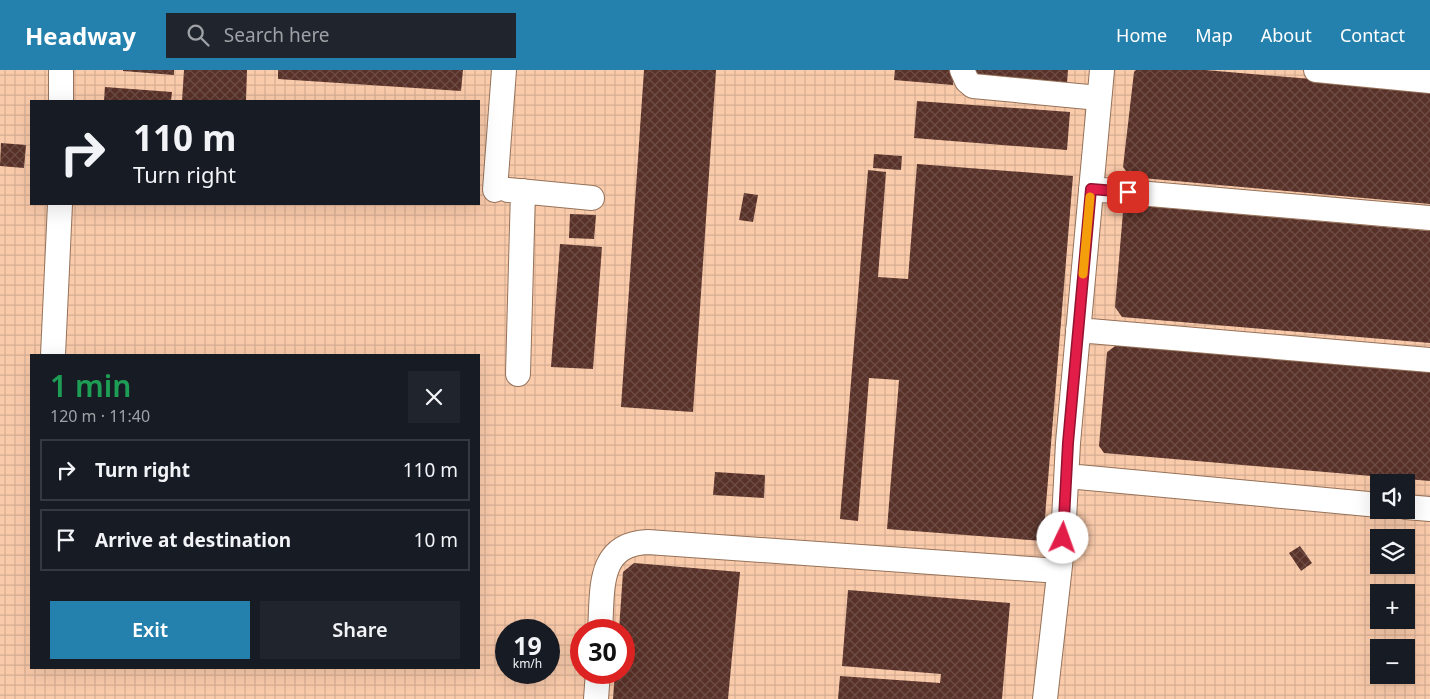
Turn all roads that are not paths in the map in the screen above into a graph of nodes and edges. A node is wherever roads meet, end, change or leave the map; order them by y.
1 (61, 70) edge
2 (504, 70) edge
3 (962, 70) edge
4 (1102, 70) edge
5 (1316, 70) edge
6 (1430, 81) edge
7 (1099, 98) junction
8 (62, 100) edge
9 (487, 189) edge
10 (1091, 189) junction
11 (523, 191) junction
12 (592, 198) dead end
13 (60, 205) edge
14 (1430, 218) edge
15 (1078, 330) junction
16 (52, 354) edge
17 (1430, 360) edge
18 (518, 374) dead end
19 (1067, 476) junction
20 (1370, 504) edge
21 (1415, 508) edge
22 (1430, 509) edge
23 (1059, 570) junction
24 (601, 619) edge
25 (597, 684) edge
26 (596, 699) edge
27 (1045, 699) edge

1 - 8 street
2 - 9 street
3 - 7 street
4 - 7 street
5 - 6 street
7 - 10 street
9 - 11 street
10 - 14 street
10 - 15 street
11 - 12 street
11 - 18 street
13 - 16 street
15 - 17 street
15 - 19 street
19 - 20 street
19 - 23 street
21 - 22 street
23 - 24 street
23 - 27 street
25 - 26 street

